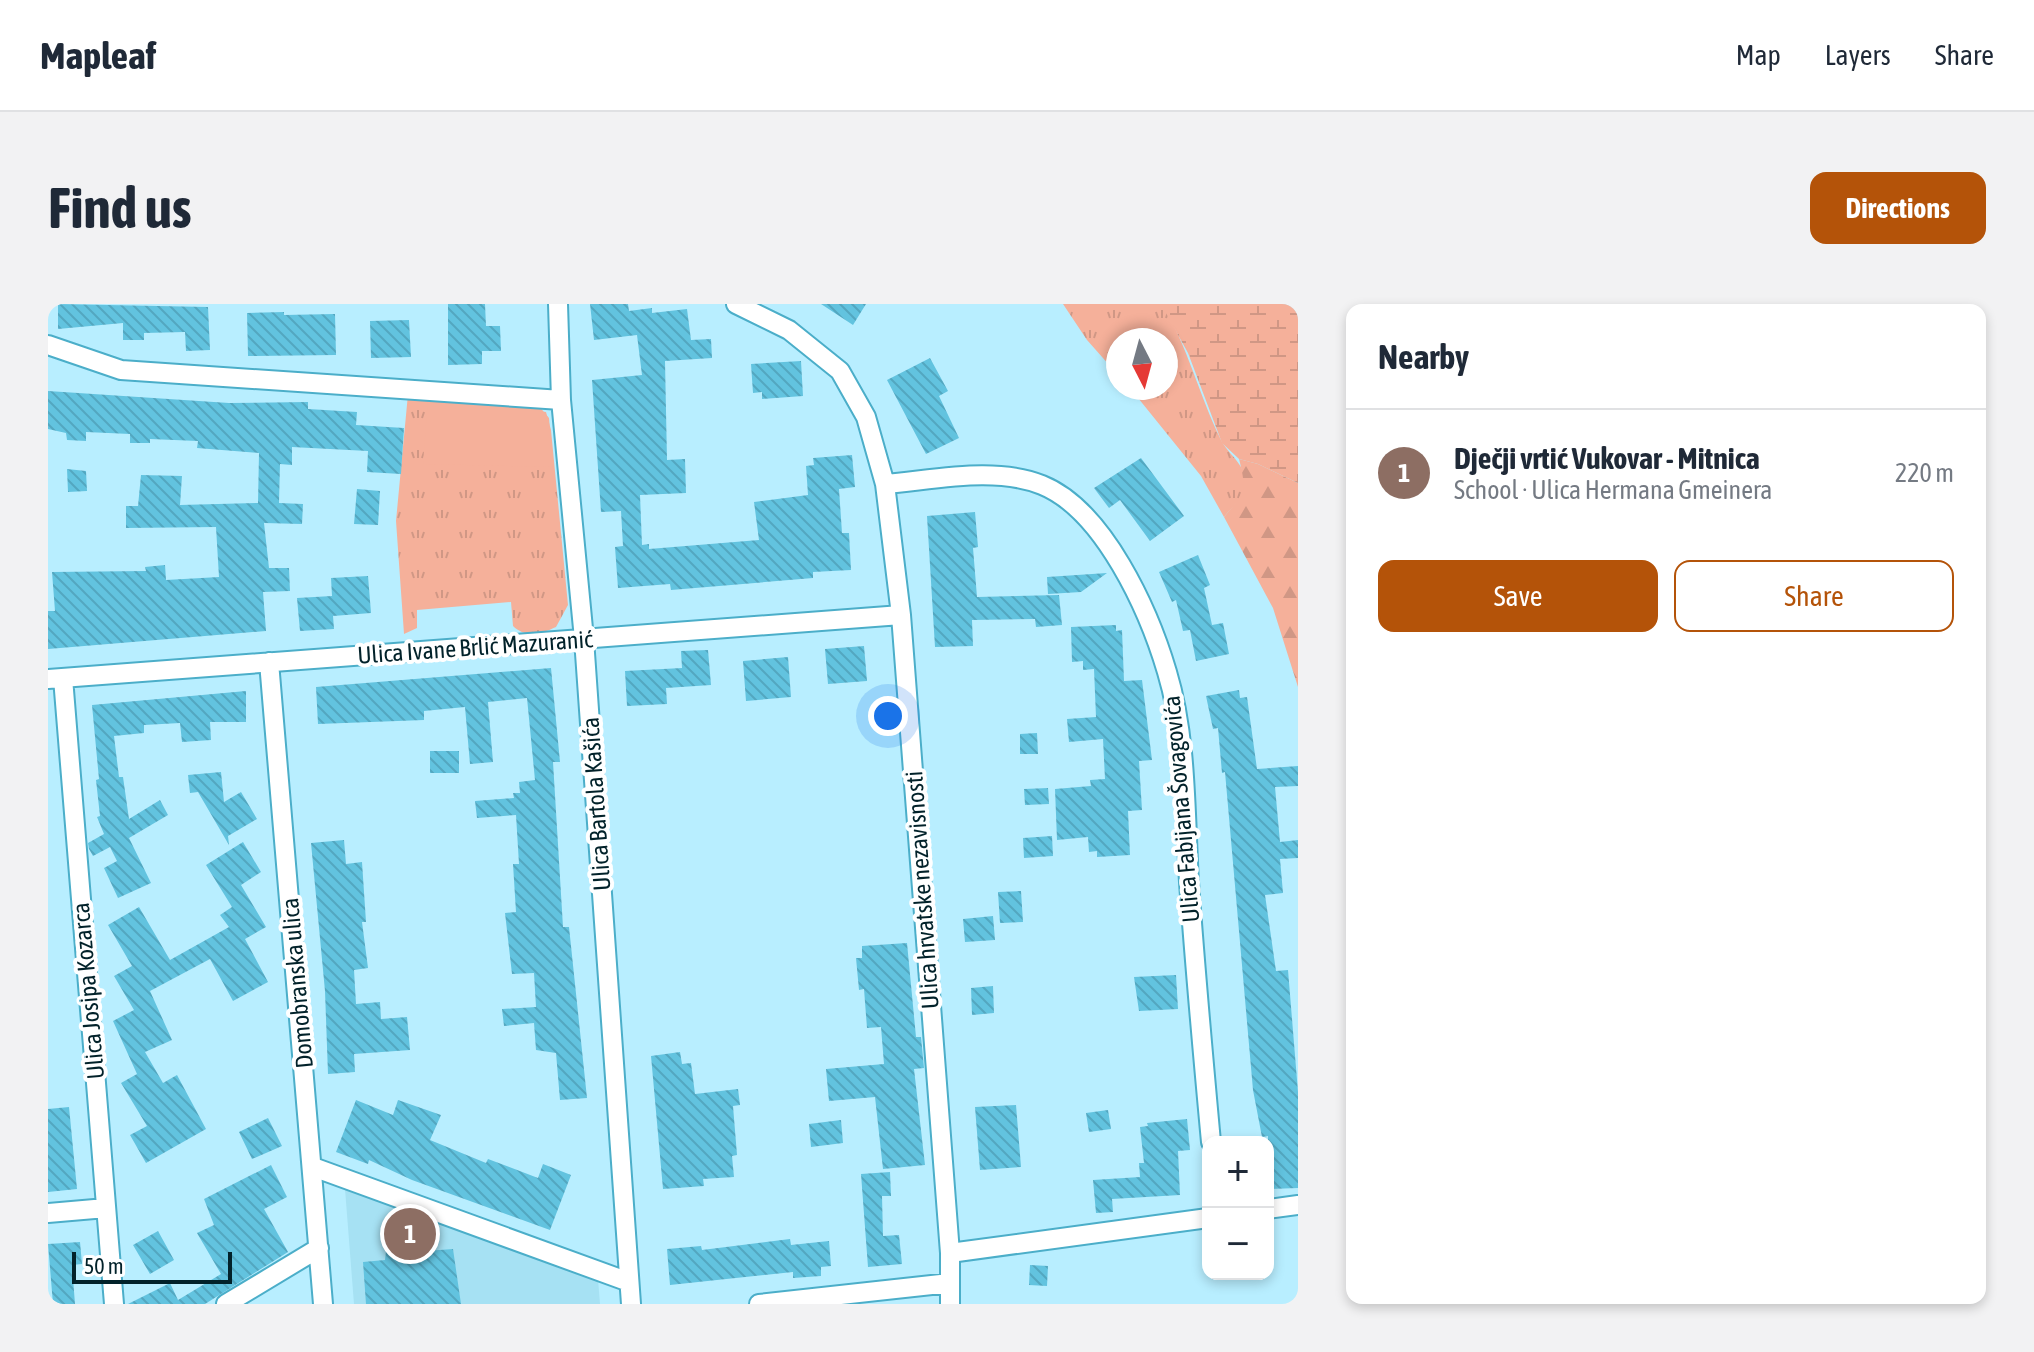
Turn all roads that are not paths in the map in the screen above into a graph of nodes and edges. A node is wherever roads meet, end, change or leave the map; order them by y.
1 (558, 304) edge
2 (736, 304) edge
3 (48, 345) edge
4 (561, 400) junction
5 (885, 484) junction
6 (901, 615) junction
7 (584, 639) junction
8 (269, 662) junction
9 (56, 678) edge
10 (1211, 1136) edge
11 (313, 1167) junction
12 (1298, 1205) edge
13 (106, 1208) junction
14 (1274, 1208) edge
15 (48, 1213) edge
16 (1202, 1219) edge
17 (319, 1248) junction
18 (950, 1253) junction
19 (629, 1282) junction
20 (950, 1283) junction
21 (114, 1304) edge
22 (226, 1304) edge
23 (323, 1304) edge
24 (631, 1304) edge
25 (759, 1304) edge
26 (950, 1304) edge

1 - 4 street, Ulica Bartola Kašića
2 - 5 street, Ulica hrvatske nezavisnosti
3 - 4 street
4 - 7 street, Ulica Bartola Kašića
5 - 6 street, Ulica hrvatske nezavisnosti
5 - 10 street, Ulica Fabijana Šovagovića
6 - 7 street, Ulica Ivane Brlić Mazuranić
6 - 18 street, Ulica hrvatske nezavisnosti
7 - 8 street, Ulica Ivane Brlić Mazuranić
7 - 19 street, Ulica Bartola Kašića
8 - 9 street, Ulica Ivane Brlić Mazuranić
8 - 11 street, Domobranska ulica
9 - 13 street, Ulica Josipa Kozarca
11 - 17 street, Domobranska ulica
11 - 19 street
12 - 14 street
13 - 15 street
13 - 21 street, Ulica Josipa Kozarca
16 - 18 street
17 - 22 street
17 - 23 street, Domobranska ulica
18 - 20 street, Ulica hrvatske nezavisnosti
19 - 24 street, Ulica Bartola Kašića
20 - 25 street
20 - 26 street, Ulica hrvatske nezavisnosti

